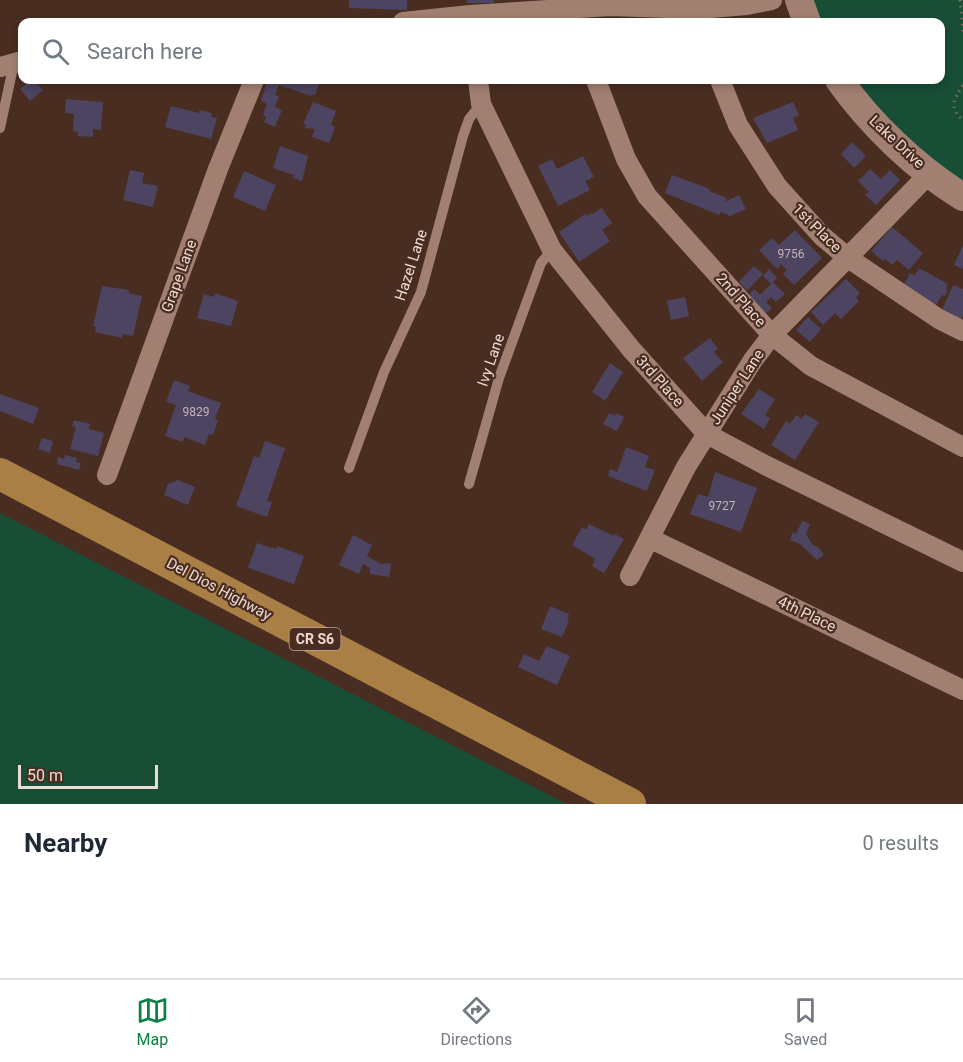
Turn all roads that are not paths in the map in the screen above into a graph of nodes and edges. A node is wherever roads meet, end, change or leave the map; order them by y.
1 (772, 0) edge
2 (800, 0) edge
3 (579, 16) edge
4 (700, 16) edge
5 (506, 18) edge
6 (806, 18) edge
7 (12, 64) edge
8 (252, 84) edge
9 (478, 84) edge
10 (598, 84) edge
11 (722, 84) edge
12 (843, 84) edge
13 (481, 104) junction
14 (0, 128) edge
15 (930, 173) junction
16 (963, 197) edge
17 (552, 250) junction
18 (848, 258) junction
19 (963, 331) edge
20 (772, 335) junction
21 (707, 434) junction
22 (963, 447) edge
23 (349, 468) dead end
24 (0, 474) edge
25 (107, 475) dead end
26 (469, 484) dead end
27 (651, 538) junction
28 (963, 562) edge
29 (630, 576) dead end
30 (963, 690) edge
31 (630, 804) edge

1 - 4 street
2 - 6 street
3 - 4 street
3 - 5 street
7 - 14 lane
8 - 25 street, Grape Lane
9 - 13 street, 3rd Place
10 - 20 street, 2nd Place
11 - 18 street, 1st Place
12 - 15 street, Lake Drive
13 - 17 street, 3rd Place
13 - 23 lane, Hazel Lane
15 - 16 street, Lake Drive
15 - 18 street, Juniper Lane
17 - 21 street, 3rd Place
17 - 26 lane, Ivy Lane
18 - 19 street, 1st Place
18 - 20 street, Juniper Lane
20 - 21 street, Juniper Lane
20 - 22 street, 2nd Place
21 - 27 street, Juniper Lane
21 - 28 street, 3rd Place
24 - 31 main road, Del Dios Highway / CR S6
27 - 29 street, Juniper Lane
27 - 30 street, 4th Place

